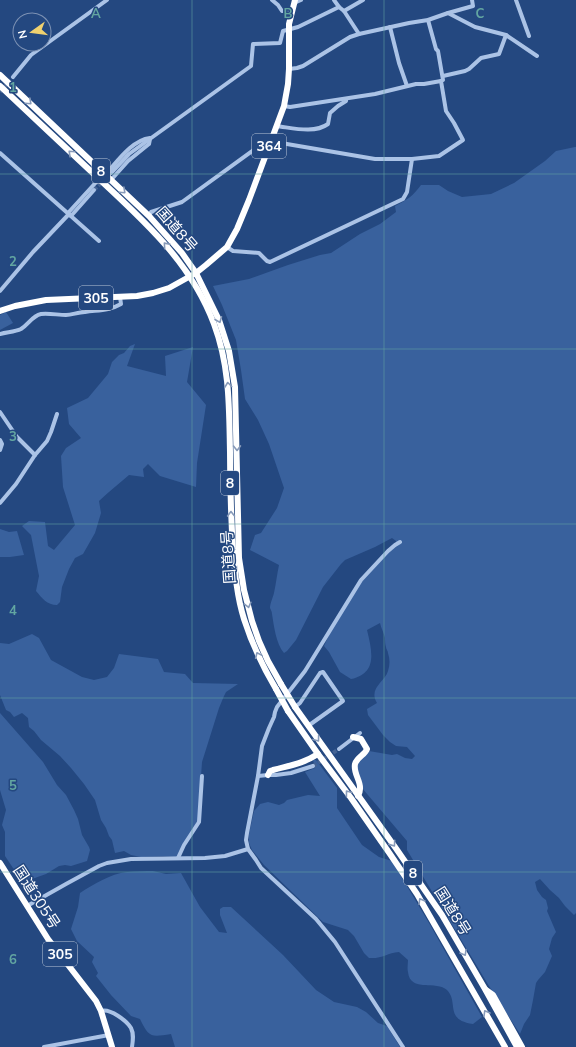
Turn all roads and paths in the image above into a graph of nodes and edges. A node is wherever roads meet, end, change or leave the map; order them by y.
1 (107, 0) edge
2 (272, 0) edge
3 (301, 0) edge
4 (334, 0) edge
5 (363, 0) edge
6 (472, 0) edge
7 (516, 0) edge
8 (294, 2) edge
9 (339, 7) junction
10 (292, 11) junction
11 (344, 11) junction
12 (448, 13) junction
13 (428, 20) junction
14 (390, 27) junction
15 (288, 30) junction
16 (359, 34) junction
17 (506, 35) junction
18 (529, 36) dead end
19 (537, 56) dead end
20 (289, 69) junction
21 (0, 75) edge
22 (443, 76) junction
23 (13, 77) tunnel mouth
24 (441, 81) junction
25 (0, 86) edge
26 (407, 86) junction
27 (346, 99) junction
28 (284, 106) junction
29 (276, 126) junction
30 (150, 138) junction
31 (270, 142) junction
32 (281, 143) dead end
33 (0, 153) edge
34 (412, 159) junction
35 (108, 174) junction
36 (99, 179) junction
37 (111, 180) junction
38 (94, 190) tunnel mouth
39 (69, 214) junction
40 (149, 216) junction
41 (99, 241) dead end
42 (226, 247) junction
43 (193, 274) junction
44 (0, 291) edge
45 (120, 297) junction
46 (0, 311) edge
47 (0, 334) edge
48 (0, 412) edge
49 (56, 414) dead end
50 (0, 440) edge
51 (0, 450) edge
52 (35, 455) junction
53 (0, 503) edge
54 (400, 542) dead end
55 (295, 707) junction
56 (308, 726) junction
57 (360, 733) dead end
58 (353, 737) junction
59 (338, 748) tunnel mouth
60 (318, 754) junction
61 (313, 766) tunnel mouth
62 (268, 775) junction
63 (202, 776) dead end
64 (258, 776) junction
65 (358, 796) junction
66 (248, 849) junction
67 (178, 858) junction
68 (0, 864) edge
69 (27, 906) junction
70 (485, 989) junction
71 (102, 1011) junction
72 (109, 1035) junction
73 (504, 1046) edge
74 (44, 1047) edge
75 (112, 1047) edge
76 (132, 1047) edge
77 (403, 1047) edge
78 (517, 1047) edge
79 (522, 1047) edge

1 - 23 street
2 - 10 street
3 - 8 street
4 - 9 street
5 - 11 street
6 - 12 street
7 - 18 street
8 - 10 highway, 364
9 - 11 street
9 - 15 street
10 - 15 highway, 364
11 - 16 street
12 - 13 street
12 - 17 street
13 - 14 street
13 - 22 street
14 - 16 street
14 - 26 street
15 - 20 highway, 364
15 - 30 street
16 - 20 street
17 - 19 street
17 - 22 street
20 - 28 highway, 364
21 -> 35 highway, 国道8号 / 8
22 - 24 street
24 - 26 street
24 - 34 street
36 -> 25 highway, 国道8号 / 8
26 - 27 street
27 - 28 street
27 - 29 street
28 - 29 highway, 364
29 - 31 highway, 364
30 - 35 street
30 - 37 street
31 - 40 street
31 - 42 highway, 364
32 - 34 street
33 - 39 street
34 - 42 street
35 - 37 highway, 国道8号 / 8
36 - 39 street
43 -> 36 highway, 国道8号 / 8
37 -> 40 highway, 国道8号 / 8
38 - 39 street
39 - 41 street
39 - 44 street
40 - 43 highway, 国道8号 / 8
42 - 43 highway, 364
43 - 45 highway, 305
43 -> 55 highway, 国道8号 / 8, bridge
60 -> 43 highway, 国道8号 / 8, bridge
45 - 46 highway, 305
45 - 47 street
48 - 52 street
49 - 52 street
50 - 51 street
52 - 53 street
54 - 64 street
55 - 56 highway, 国道8号 / 8
55 - 56 street
56 -> 65 highway, 国道8号 / 8
57 - 58 street
58 - 59 street
58 - 65 highway
60 - 62 highway
73 -> 60 highway, 国道8号 / 8
61 - 62 street
62 - 64 street
63 - 67 street
64 - 66 street
65 -> 70 highway, 国道8号 / 8
66 - 67 street
66 - 77 street
67 - 69 street
68 - 69 highway, 国道305号 / 305
69 - 71 highway, 国道305号 / 305
70 - 78 highway, 国道8号 / 8
70 - 79 highway
71 - 72 highway, 国道305号 / 305
71 - 76 street
72 - 74 street
72 - 75 highway, 国道305号 / 305

